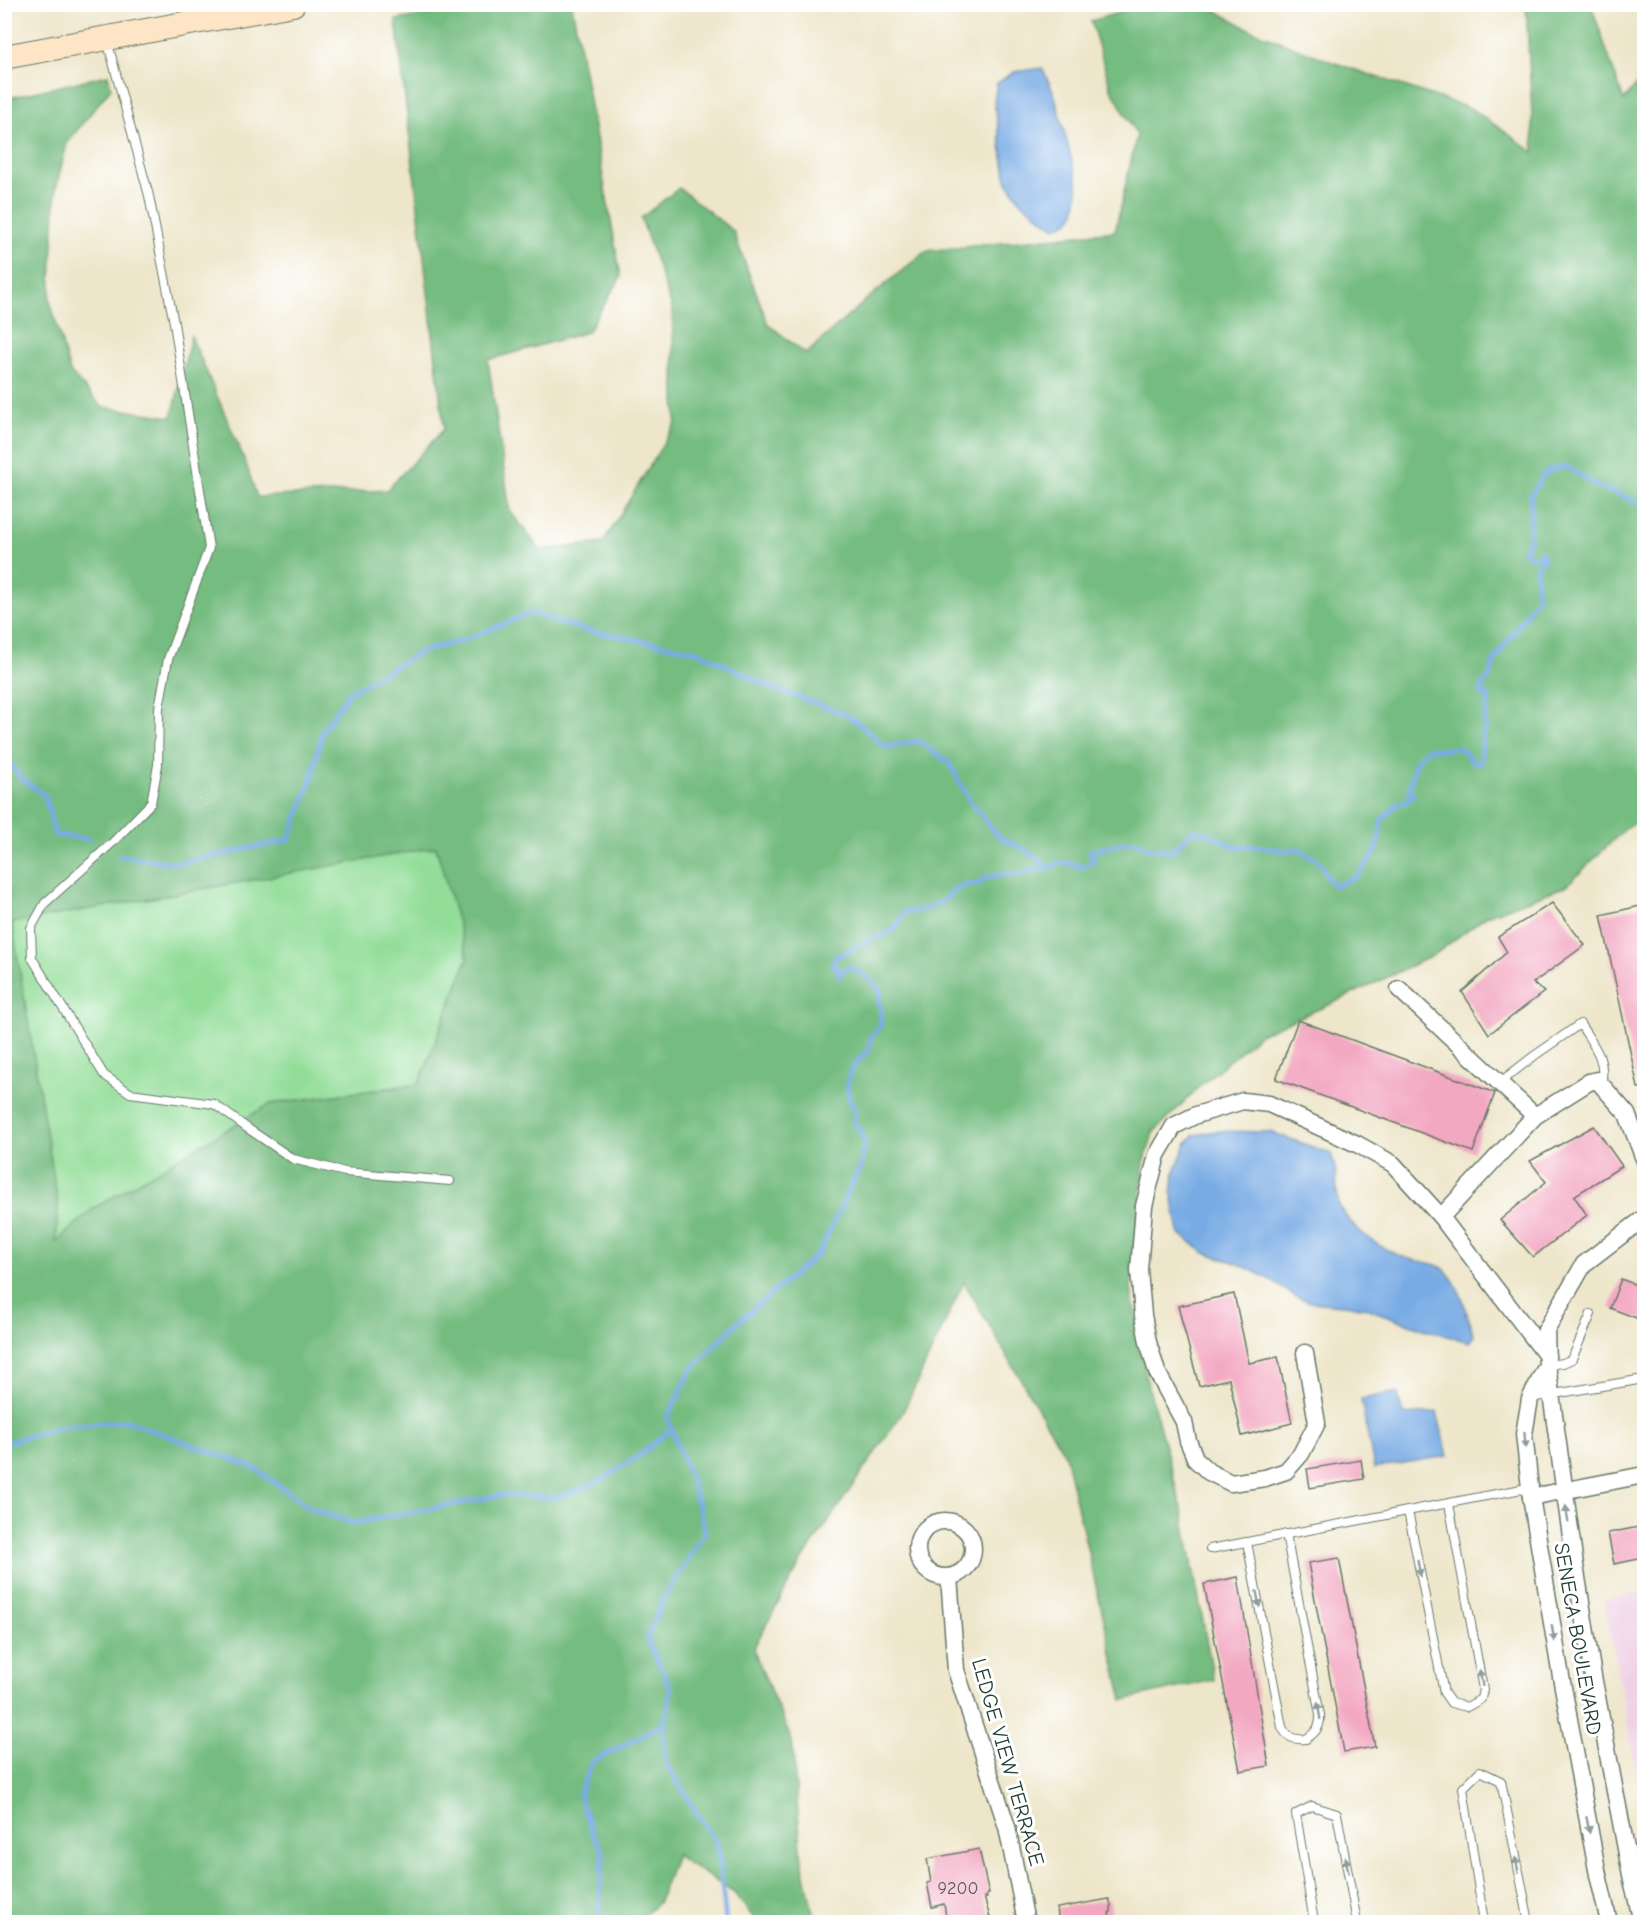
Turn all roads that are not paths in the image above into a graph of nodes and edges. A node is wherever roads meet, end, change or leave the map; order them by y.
1 (292, 4) edge
2 (107, 39) junction
3 (4, 57) edge
4 (1399, 989) dead end
5 (1499, 1083) junction
6 (1601, 1084) junction
7 (1535, 1116) junction
8 (1644, 1159) edge
9 (450, 1180) dead end
10 (1441, 1217) junction
11 (1644, 1218) edge
12 (1591, 1314) dead end
13 (1305, 1353) dead end
14 (1547, 1361) junction
15 (1644, 1379) edge
16 (1551, 1395) junction
17 (1530, 1399) junction
18 (1644, 1475) edge
19 (1564, 1490) junction
20 (1531, 1497) junction
21 (1449, 1504) junction
22 (1408, 1511) junction
23 (1286, 1534) junction
24 (1247, 1542) junction
25 (1210, 1549) dead end
26 (949, 1577) dead end
27 (1026, 1923) edge
28 (1314, 1923) edge
29 (1357, 1923) edge
30 (1484, 1923) edge
31 (1529, 1923) edge
32 (1609, 1923) edge
33 (1642, 1923) edge

1 - 2 street
2 - 3 street
2 - 9 lane
4 - 5 street
5 - 6 lane
5 - 7 street
6 - 7 street
6 - 8 street
7 - 10 street
10 - 13 street
10 - 14 street
11 - 14 street, SENECA BOULEVARD
12 - 14 lane
14 - 16 street, SENECA BOULEVARD
14 - 17 street, SENECA BOULEVARD
15 - 16 lane
16 - 17 lane
16 - 19 street, SENECA BOULEVARD
17 -> 20 street, SENECA BOULEVARD
18 - 19 street
19 - 20 street
33 -> 19 street, SENECA BOULEVARD
20 - 21 lane
20 -> 32 street, SENECA BOULEVARD
21 - 22 lane
22 -> 21 lane
22 - 23 lane
23 - 24 lane
24 -> 23 lane
24 - 25 lane
26 - 27 street, LEDGE VIEW TERRACE
29 -> 28 lane
31 -> 30 lane

